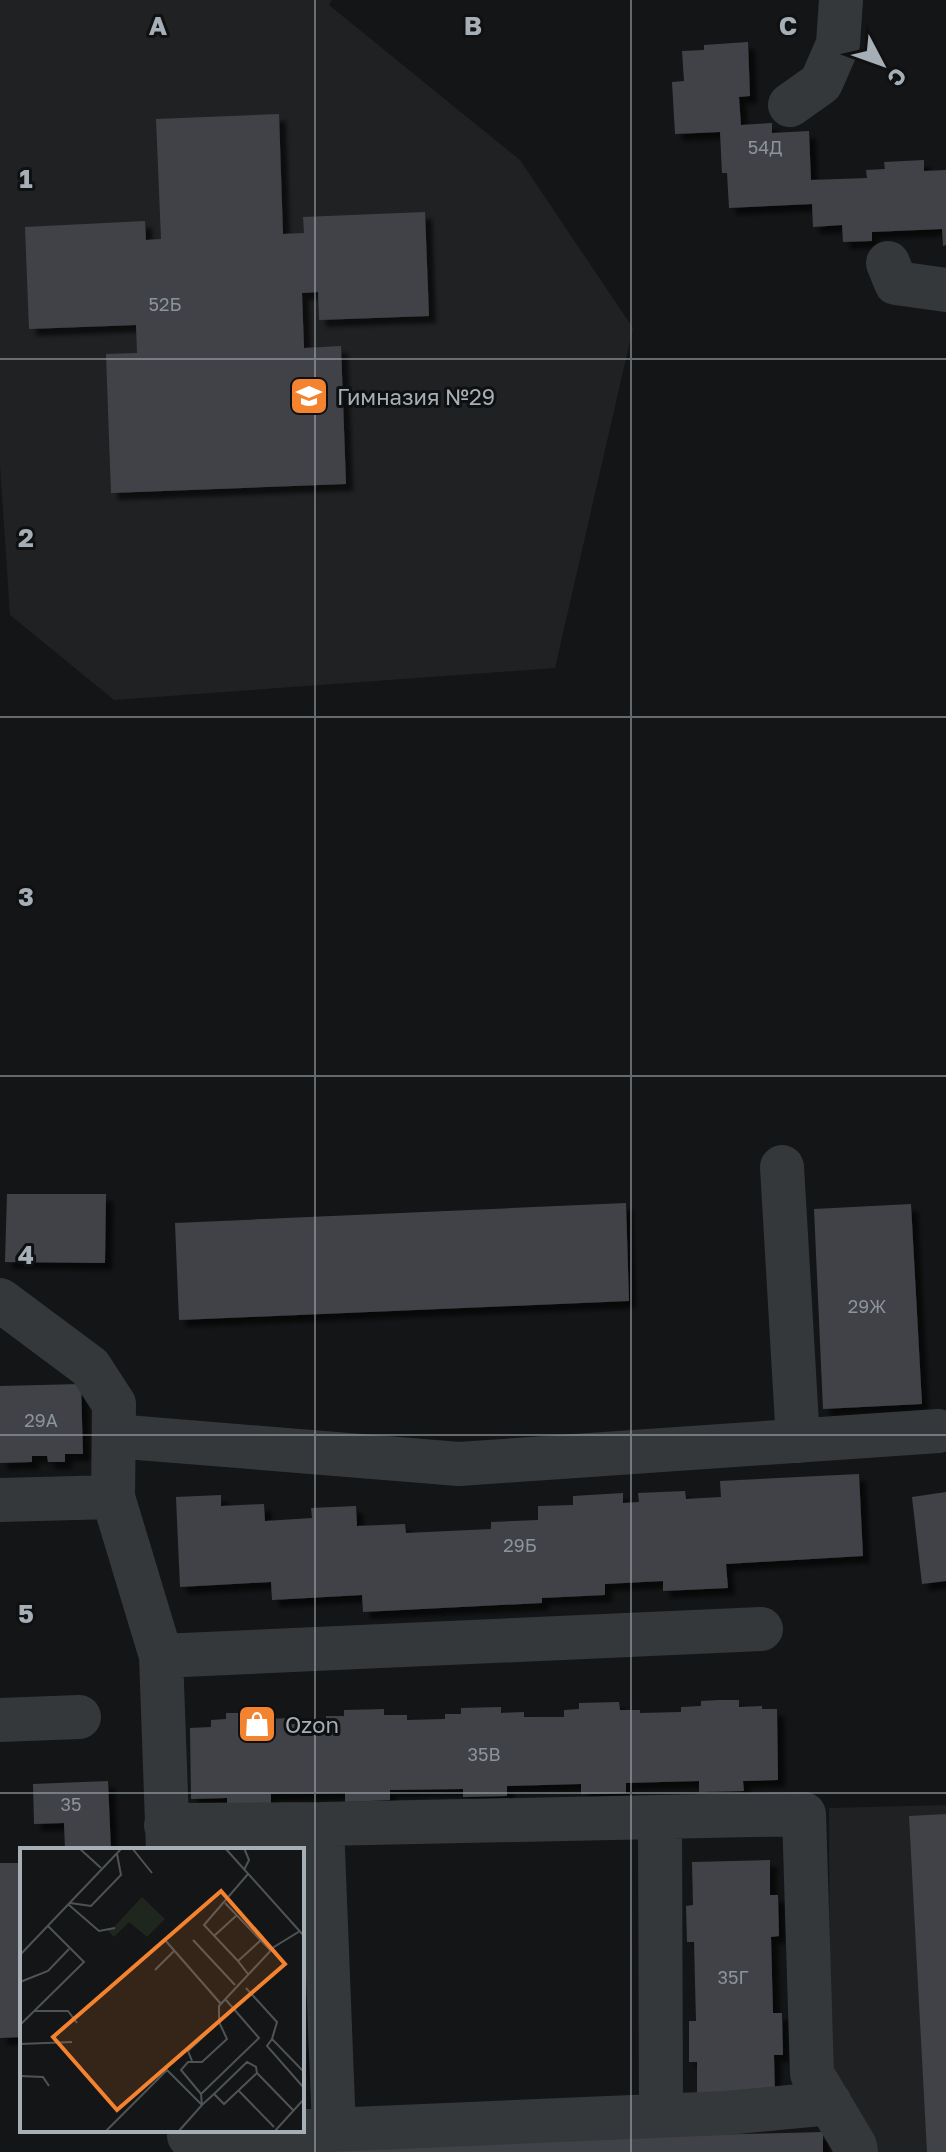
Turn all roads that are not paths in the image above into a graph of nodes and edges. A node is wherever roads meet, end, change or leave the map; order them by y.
1 (841, 0) edge
2 (790, 105) dead end
3 (888, 263) dead end
4 (946, 290) edge
5 (782, 1167) dead end
6 (0, 1300) edge
7 (938, 1431) dead end
8 (114, 1436) junction
9 (798, 1441) junction
10 (113, 1497) junction
11 (0, 1500) edge
12 (761, 1629) dead end
13 (161, 1656) junction
14 (79, 1717) dead end
15 (0, 1720) edge
16 (660, 1817) junction
17 (322, 1824) junction
18 (167, 1838) edge
19 (830, 2103) junction
20 (661, 2115) junction
21 (334, 2130) junction
22 (302, 2132) edge
23 (304, 2132) edge
24 (189, 2139) edge
25 (856, 2152) edge

1 - 2 lane
3 - 4 lane
5 - 9 lane
6 - 8 lane
7 - 9 lane
8 - 9 lane
8 - 10 lane
10 - 11 lane
10 - 13 lane
12 - 13 lane
13 - 18 lane
14 - 15 lane
16 - 17 lane
16 - 19 lane
16 - 20 lane
17 - 18 lane
17 - 21 lane
19 - 20 lane
19 - 25 lane
20 - 21 lane
21 - 23 lane
22 - 24 lane

